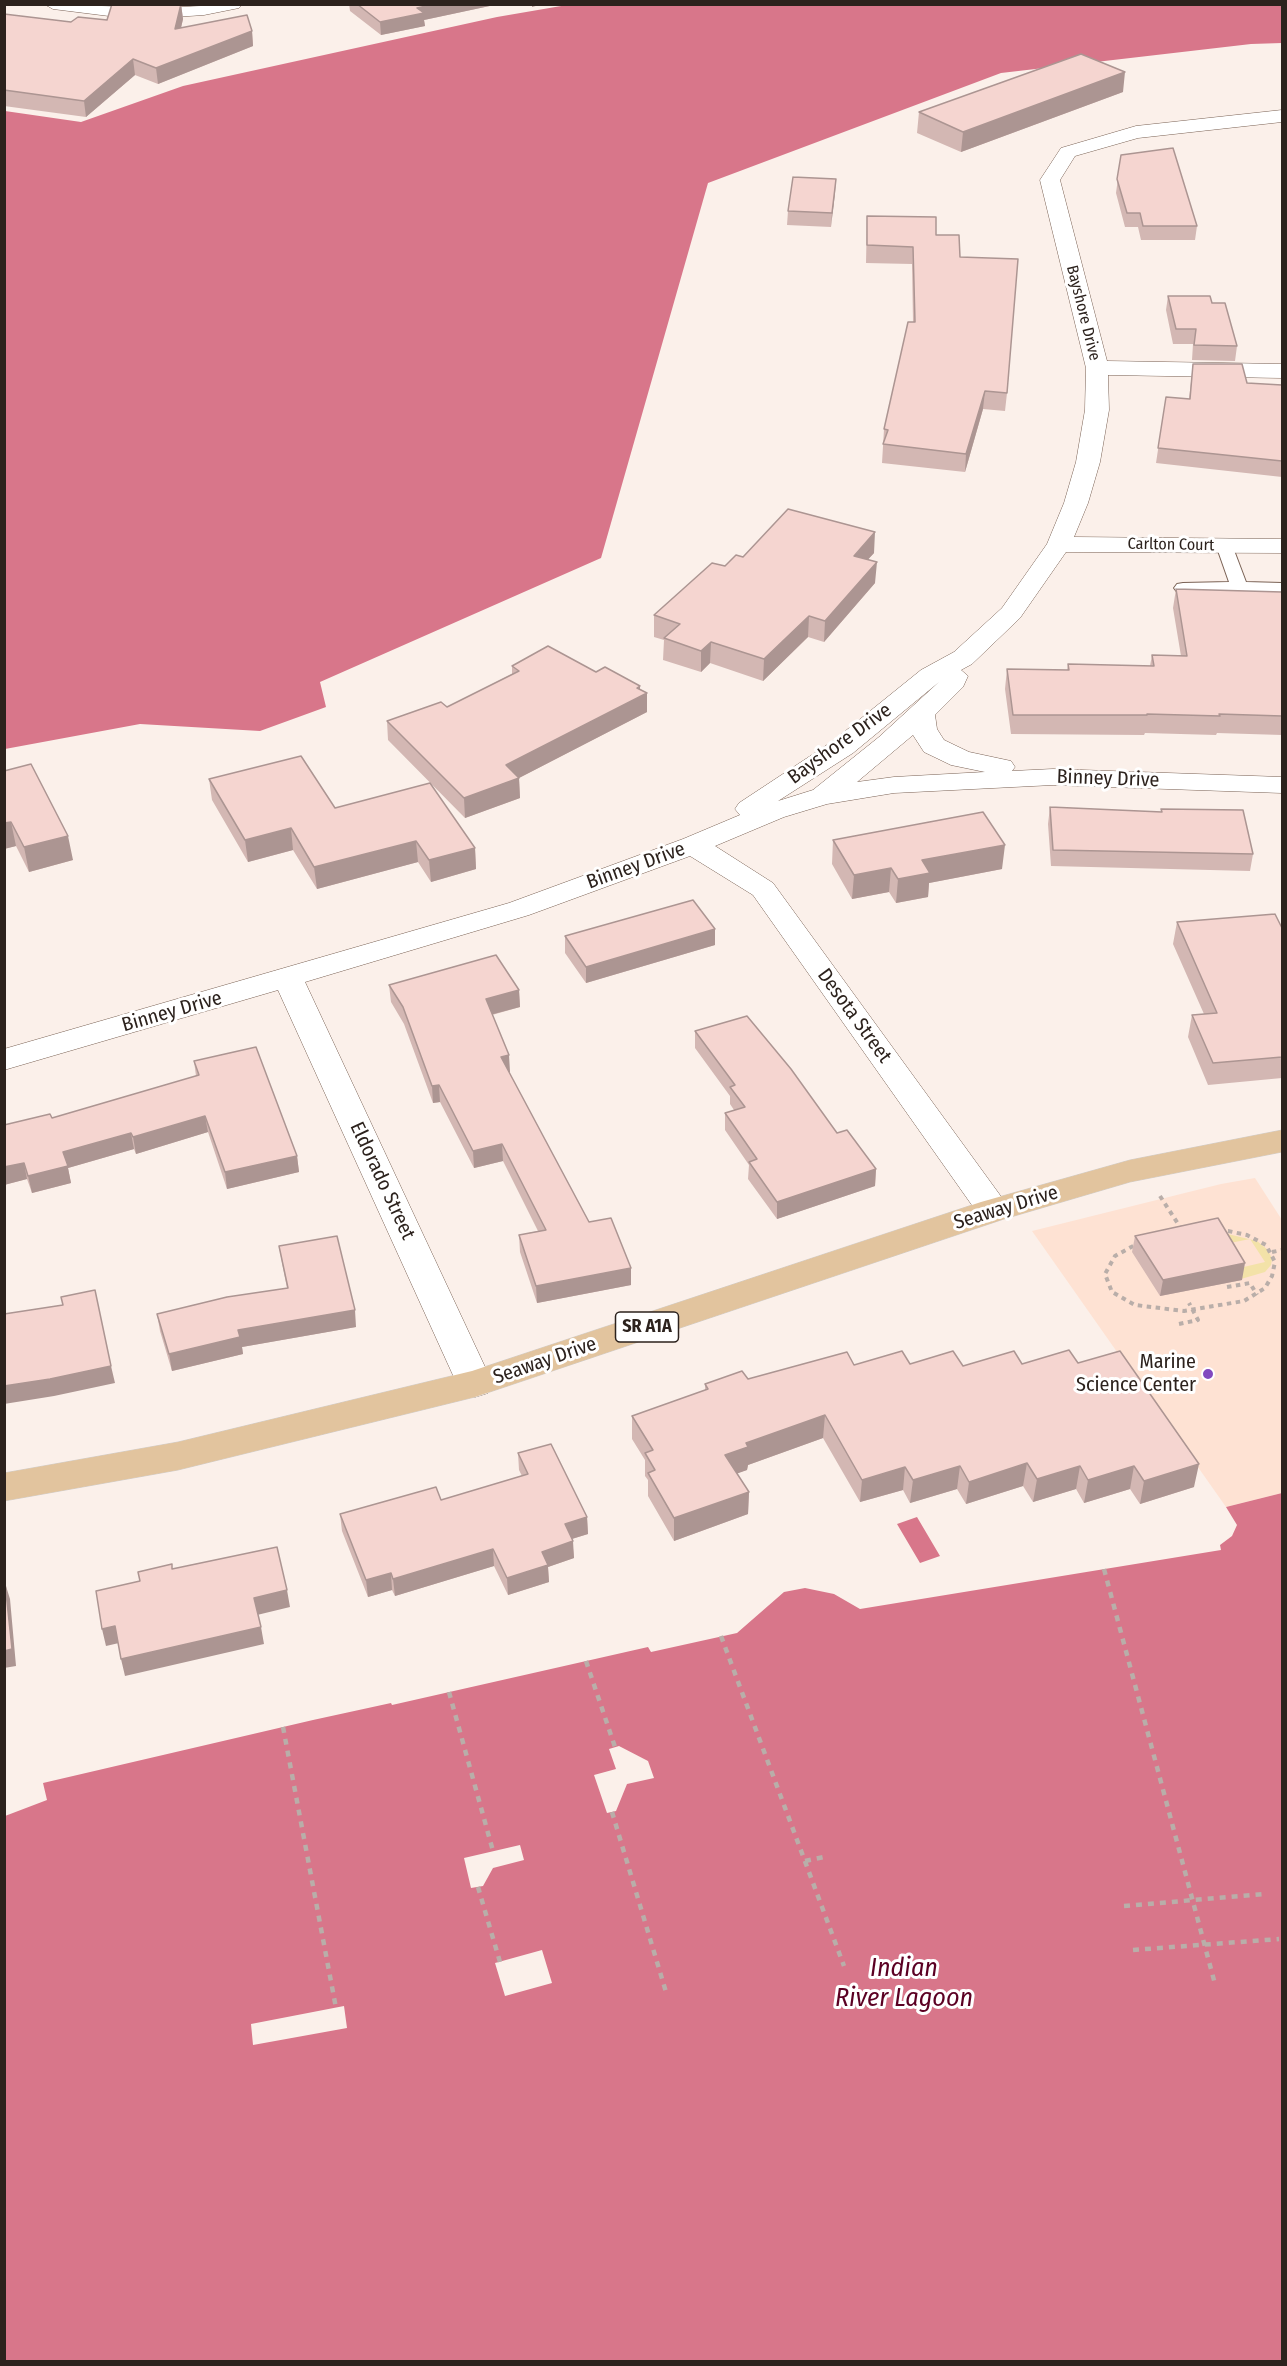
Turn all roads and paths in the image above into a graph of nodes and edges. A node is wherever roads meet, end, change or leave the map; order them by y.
1 (53, 4) edge
2 (233, 4) edge
3 (1282, 116) edge
4 (1097, 368) junction
5 (1282, 371) edge
6 (1059, 544) junction
7 (1224, 545) junction
8 (1282, 546) edge
9 (1239, 587) junction
10 (1183, 588) edge
11 (1280, 588) dead end
12 (963, 658) junction
13 (921, 713) junction
14 (1053, 777) junction
15 (1279, 790) edge
16 (823, 796) junction
17 (706, 839) junction
18 (288, 978) junction
19 (4, 1060) edge
20 (1282, 1141) edge
21 (1158, 1193) dead end
22 (993, 1210) junction
23 (1183, 1231) junction
24 (1189, 1241) edge
25 (1282, 1250) edge
26 (1272, 1252) junction
27 (1227, 1287) edge
28 (1257, 1295) junction
29 (1190, 1303) dead end
30 (1193, 1310) junction
31 (1179, 1324) dead end
32 (475, 1384) junction
33 (4, 1487) edge
34 (1104, 1569) dead end
35 (721, 1636) dead end
36 (586, 1661) dead end
37 (449, 1692) dead end
38 (283, 1727) dead end
39 (615, 1747) dead end
40 (612, 1812) dead end
41 (493, 1851) dead end
42 (824, 1857) dead end
43 (805, 1861) junction
44 (478, 1887) dead end
45 (1264, 1894) dead end
46 (1193, 1900) junction
47 (1124, 1906) dead end
48 (1279, 1939) dead end
49 (1205, 1946) junction
50 (1133, 1950) dead end
51 (500, 1962) dead end
52 (844, 1966) dead end
53 (1215, 1984) dead end
54 (666, 1992) dead end
55 (336, 2008) dead end

1 - 2 street
3 - 4 street, Bayshore Drive
4 - 5 street
4 - 6 street, Bayshore Drive
6 - 7 street, Carlton Court
6 - 12 street, Bayshore Drive
7 - 8 street, Carlton Court
7 - 9 lane
9 - 10 lane
9 - 11 lane
12 - 13 street, Bayshore Drive
12 - 17 street, Bayshore Drive
13 - 14 street, Bayshore Drive
13 - 16 street, Bayshore Drive
14 - 15 street, Binney Drive
14 - 16 street, Binney Drive
16 - 17 street, Binney Drive
17 - 18 street, Binney Drive
17 - 22 street, Desota Street
18 - 19 street, Binney Drive
18 - 32 street, Eldorado Street
20 - 22 main road, Seaway Drive / SR A1A
21 - 23 path
22 - 32 main road, Seaway Drive / SR A1A
23 - 24 path
23 - 26 path
23 - 30 path
25 - 26 path
26 - 28 path
27 - 28 path
28 - 30 path
29 - 30 path
30 - 31 path
32 - 33 main road, Seaway Drive / SR A1A
34 - 46 path
35 - 43 path
36 - 39 path
37 - 41 path
38 - 55 path
40 - 54 path
42 - 43 path
43 - 52 path
44 - 51 path
45 - 46 path
46 - 47 path
46 - 49 path
48 - 49 path
49 - 50 path
49 - 53 path

